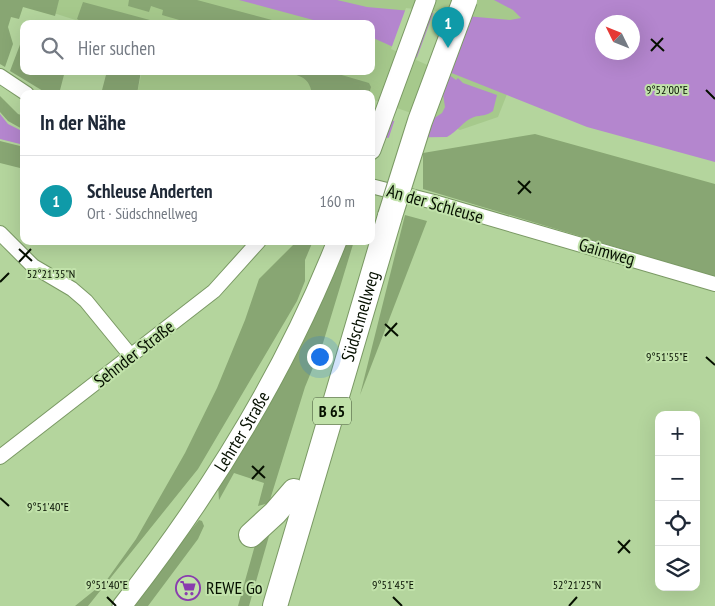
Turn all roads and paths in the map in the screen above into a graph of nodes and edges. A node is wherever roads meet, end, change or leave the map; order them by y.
1 (426, 0) edge
2 (448, 0) edge
3 (465, 0) edge
4 (0, 76) edge
5 (21, 90) edge
6 (375, 139) edge
7 (375, 187) edge
8 (379, 218) edge
9 (498, 222) joint
10 (375, 232) edge
11 (0, 233) edge
12 (255, 245) edge
13 (335, 245) edge
14 (366, 245) edge
15 (371, 245) edge
16 (715, 284) edge
17 (131, 356) junction
18 (0, 457) edge
19 (300, 496) junction
20 (251, 535) dead end
21 (308, 541) dead end
22 (122, 606) edge
23 (260, 606) edge
24 (275, 606) edge

1 - 6 main road
2 - 8 highway, Südschnellweg / B 65
3 - 8 highway, Südschnellweg / B 65, bridge
4 - 5 street
7 - 9 street, An der Schleuse
8 - 10 highway, Südschnellweg / B 65
9 - 16 street, Gaimweg
11 - 17 street
12 - 17 street, Sehnder Straße
13 - 22 main road, Lehrter Straße
14 - 19 highway, Südschnellweg / B 65
15 - 19 highway, Südschnellweg / B 65
17 - 18 street, Sehnder Straße
19 - 20 highway
19 - 21 highway
19 - 23 highway, Südschnellweg / B 65
19 - 24 highway, Südschnellweg / B 65

